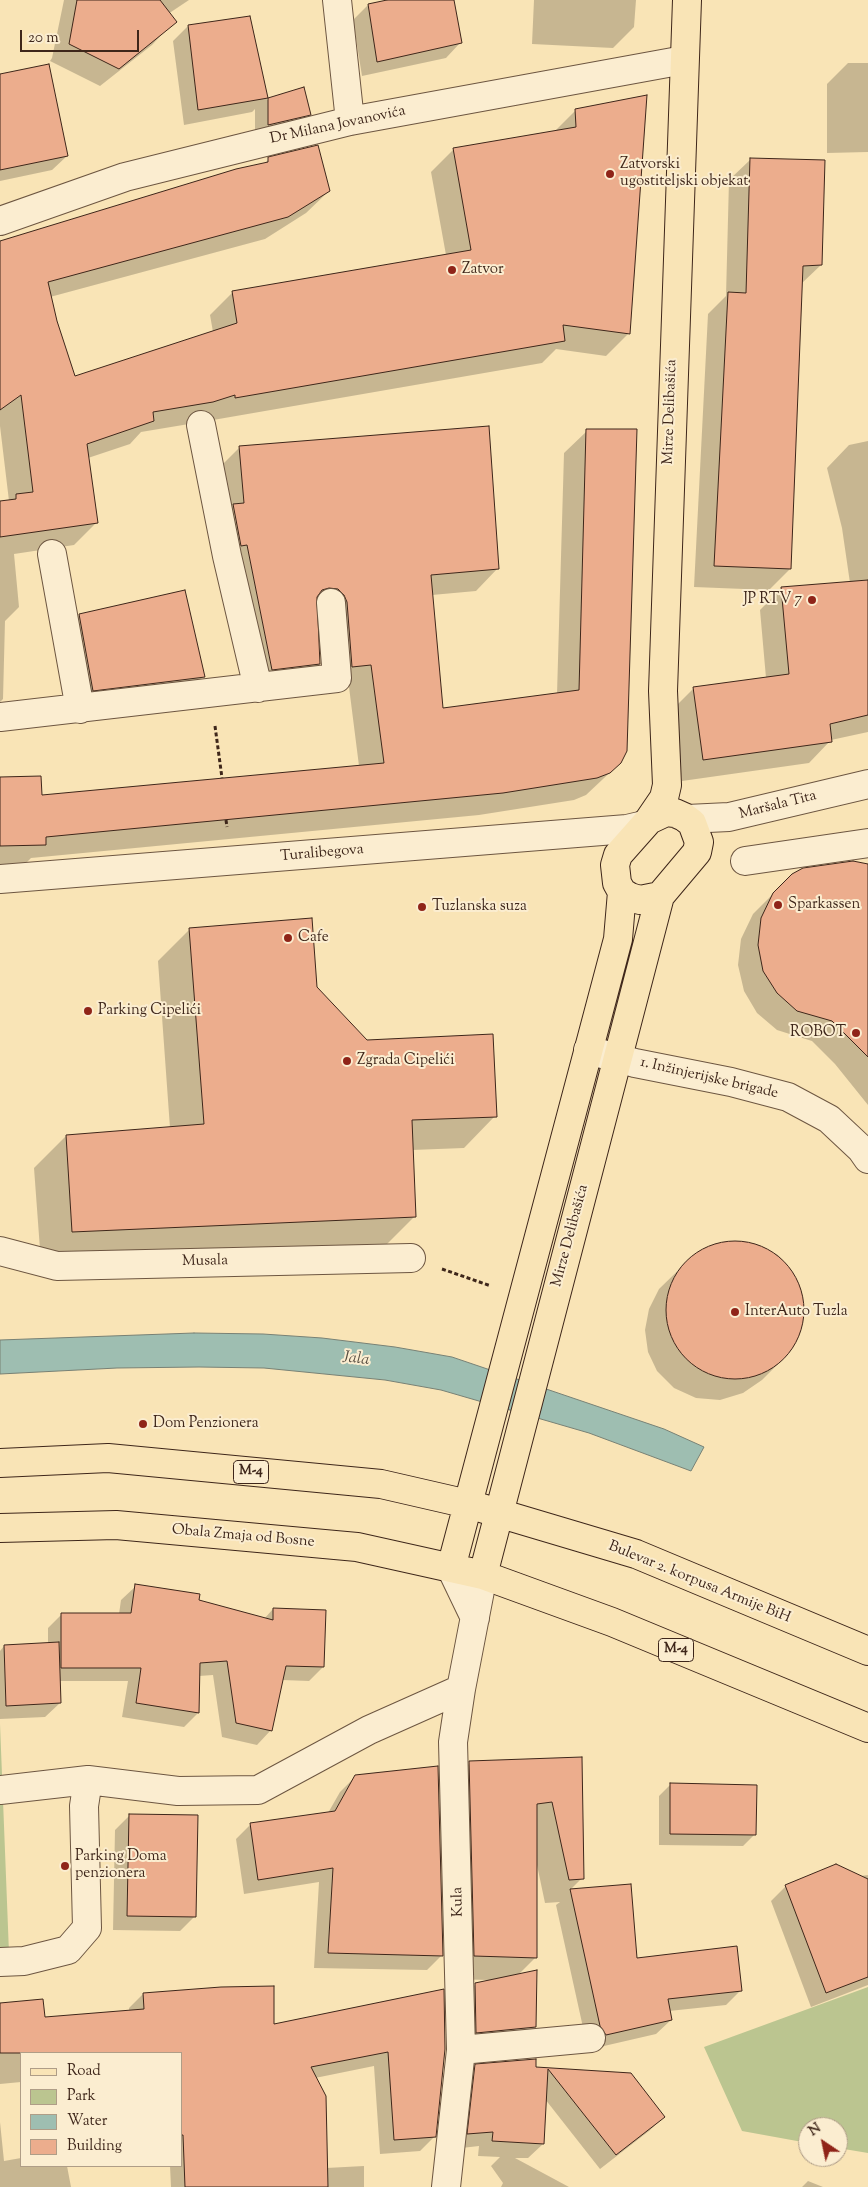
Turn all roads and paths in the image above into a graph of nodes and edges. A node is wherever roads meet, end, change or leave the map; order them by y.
1 (337, 0) edge
2 (687, 0) edge
3 (684, 60) junction
4 (350, 122) junction
5 (0, 221) edge
6 (201, 425) dead end
7 (52, 554) dead end
8 (331, 603) dead end
9 (258, 688) junction
10 (210, 693) junction
11 (80, 709) junction
12 (0, 717) edge
13 (222, 778) dead end
14 (868, 784) edge
15 (667, 785) junction
16 (647, 822) junction
17 (690, 826) junction
18 (596, 832) junction
19 (868, 843) edge
20 (745, 861) dead end
21 (615, 865) junction
22 (0, 879) edge
23 (622, 892) junction
24 (660, 896) junction
25 (588, 1050) junction
26 (618, 1058) junction
27 (868, 1159) edge
28 (0, 1251) edge
29 (411, 1258) joint
30 (500, 1289) dead end
31 (0, 1463) edge
32 (468, 1504) junction
33 (499, 1513) junction
34 (0, 1528) edge
35 (451, 1568) junction
36 (483, 1575) junction
37 (475, 1618) junction
38 (868, 1651) edge
39 (461, 1689) junction
40 (868, 1728) edge
41 (88, 1780) junction
42 (0, 1790) edge
43 (0, 1962) edge
44 (591, 2038) dead end
45 (461, 2050) junction
46 (446, 2187) edge

1 - 4 street
2 - 3 main road, Mirze Delibašića
3 - 4 street, Dr Milana Jovanovića
3 - 15 main road, Mirze Delibašića
4 - 5 street, Dr Milana Jovanovića
6 - 9 street
7 - 11 street
8 - 9 street
9 - 10 street
10 - 11 street
10 - 13 path
11 - 12 street
14 - 17 street, Maršala Tita
15 - 16 main road, Mirze Delibašića
15 - 17 main road
16 - 17 main road
16 - 18 street, Turalibegova
16 - 21 main road
17 - 24 main road
18 - 21 street
18 - 22 street, Turalibegova
19 - 20 street
21 - 23 main road
23 - 24 main road
23 - 25 main road, Mirze Delibašića
24 - 26 main road, Mirze Delibašića
25 - 26 street, 1. Inžinjerijske brigade
25 - 32 main road, Mirze Delibašića
26 - 27 street, 1. Inžinjerijske brigade
26 - 33 main road, Mirze Delibašića
28 - 29 street, Musala
29 - 30 path
31 - 32 main road, M-4
32 - 33 main road, M-4
32 - 35 main road, Mirze Delibašića
33 - 36 main road, Mirze Delibašića
33 - 38 main road, Bulevar 2. korpusa Armije BiH / M-4
34 - 35 main road, Obala Zmaja od Bosne / M-4
35 - 36 main road, Obala Zmaja od Bosne / M-4
35 - 37 street
36 - 37 street, Kula
36 - 40 main road, M-4
37 - 39 street, Kula
39 - 41 street
39 - 45 street, Kula
41 - 42 street
41 - 43 street
44 - 45 street
45 - 46 street, Kula

